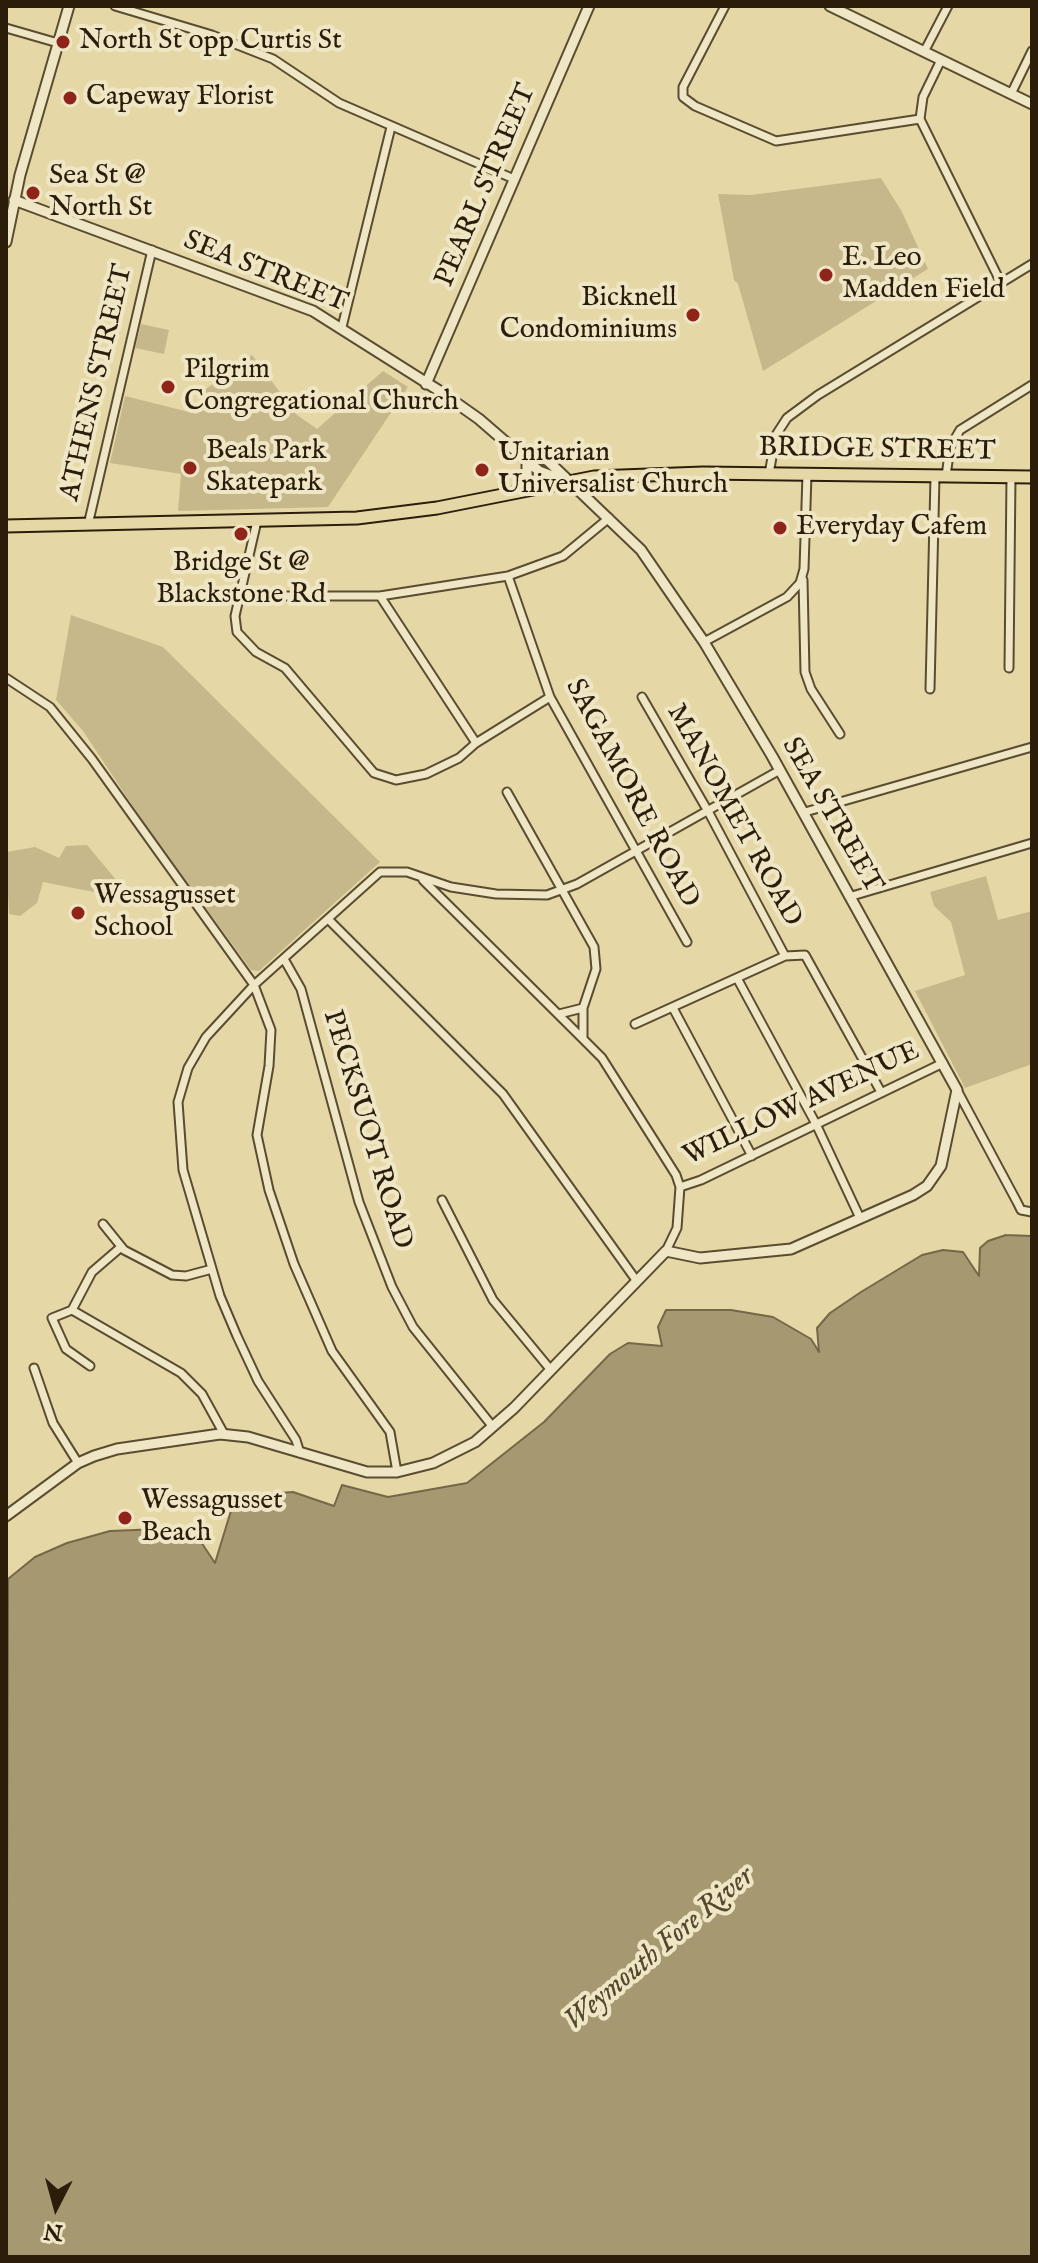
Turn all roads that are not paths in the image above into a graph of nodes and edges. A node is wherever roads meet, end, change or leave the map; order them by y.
1 (69, 6) edge
2 (115, 6) edge
3 (589, 6) edge
4 (725, 6) edge
5 (948, 6) edge
6 (836, 8) edge
7 (6, 28) edge
8 (58, 43) junction
9 (1032, 51) edge
10 (924, 52) junction
11 (941, 60) junction
12 (1011, 94) junction
13 (1032, 104) edge
14 (920, 119) junction
15 (391, 127) junction
16 (514, 179) junction
17 (14, 200) junction
18 (6, 241) edge
19 (152, 250) junction
20 (1032, 264) edge
21 (1001, 283) junction
22 (342, 327) junction
23 (426, 384) junction
24 (1032, 385) edge
25 (517, 450) junction
26 (527, 462) junction
27 (769, 474) junction
28 (807, 474) junction
29 (940, 476) junction
30 (1011, 477) junction
31 (1032, 477) edge
32 (567, 481) junction
33 (515, 493) junction
34 (609, 518) junction
35 (257, 521) junction
36 (6, 526) edge
37 (88, 526) junction
38 (803, 574) junction
39 (508, 576) junction
40 (240, 596) junction
41 (380, 596) junction
42 (704, 642) junction
43 (1009, 668) dead end
44 (6, 678) edge
45 (930, 689) dead end
46 (550, 697) junction
47 (642, 697) dead end
48 (840, 734) dead end
49 (476, 743) junction
50 (1032, 747) edge
51 (780, 770) junction
52 (507, 792) dead end
53 (805, 812) junction
54 (709, 813) junction
55 (1032, 843) edge
56 (635, 852) junction
57 (423, 880) junction
58 (564, 890) junction
59 (852, 896) junction
60 (328, 919) junction
61 (687, 942) dead end
62 (785, 956) junction
63 (284, 959) junction
64 (737, 978) junction
65 (254, 985) junction
66 (583, 1008) junction
67 (673, 1008) junction
68 (559, 1014) junction
69 (635, 1024) dead end
70 (583, 1039) junction
71 (943, 1063) junction
72 (957, 1090) junction
73 (881, 1092) junction
74 (816, 1124) junction
75 (752, 1156) junction
76 (680, 1187) junction
77 (442, 1200) dead end
78 (1032, 1212) edge
79 (860, 1218) junction
80 (103, 1224) dead end
81 (121, 1247) junction
82 (666, 1251) junction
83 (212, 1269) junction
84 (636, 1280) junction
85 (72, 1310) junction
86 (90, 1366) dead end
87 (34, 1368) dead end
88 (550, 1369) junction
89 (493, 1427) junction
90 (224, 1434) junction
91 (300, 1453) junction
92 (78, 1463) junction
93 (397, 1472) junction
94 (6, 1516) edge

1 - 8 street
2 - 15 street
3 - 16 street, PEARL STREET
4 - 14 street
5 - 10 street
6 - 10 street
7 - 8 street
8 - 17 street
9 - 12 street
10 - 11 street
11 - 12 street
11 - 14 street
12 - 13 street
14 - 21 street
15 - 16 street
15 - 22 street
16 - 23 street, PEARL STREET
17 - 18 street
17 - 19 street, SEA STREET
19 - 22 street, SEA STREET
19 - 37 street, ATHENS STREET
20 - 21 street
21 - 27 street
22 - 23 street, SEA STREET
23 - 25 street, SEA STREET
24 - 29 street
25 - 26 street, SEA STREET
25 - 32 street, SEA STREET
26 - 32 street, SEA STREET
26 - 33 street
27 - 28 main road, BRIDGE STREET
27 - 32 main road, BRIDGE STREET
28 - 29 main road, BRIDGE STREET
28 - 38 street
29 - 30 main road, BRIDGE STREET
29 - 45 street
30 - 31 main road, BRIDGE STREET
30 - 43 street
32 - 33 main road, BRIDGE STREET
32 - 34 street, SEA STREET
33 - 35 main road, BRIDGE STREET
34 - 39 street
34 - 42 street, SEA STREET
35 - 37 main road, BRIDGE STREET
35 - 40 street
36 - 37 main road, BRIDGE STREET
38 - 42 street
38 - 48 street
39 - 41 street
39 - 46 street, SAGAMORE ROAD
40 - 41 street
40 - 49 street
41 - 49 street
42 - 51 street, SEA STREET
44 - 65 street
46 - 49 street
46 - 56 street, SAGAMORE ROAD
47 - 54 street, MANOMET ROAD
50 - 53 street
51 - 53 street, SEA STREET
51 - 54 street
52 - 58 street
53 - 59 street, SEA STREET
54 - 56 street
54 - 62 street, MANOMET ROAD
55 - 59 street
56 - 58 street
56 - 61 street, SAGAMORE ROAD
57 - 58 street
57 - 60 street
57 - 68 street
58 - 66 street
59 - 71 street, SEA STREET
60 - 63 street
60 - 84 street
62 - 64 street
62 - 73 street
63 - 65 street
63 - 89 street, PECKSUOT ROAD
64 - 67 street
64 - 74 street
65 - 83 street
65 - 93 street
66 - 68 street
66 - 70 street
67 - 69 street
67 - 75 street
68 - 70 street
70 - 76 street
71 - 72 street, SEA STREET
71 - 73 street, WILLOW AVENUE
72 - 78 street, SEA STREET
72 - 79 street
73 - 74 street, WILLOW AVENUE
74 - 75 street, WILLOW AVENUE
74 - 79 street
75 - 76 street, WILLOW AVENUE
76 - 82 street
77 - 88 street
79 - 82 street
80 - 81 street
81 - 83 street
81 - 85 street
82 - 84 street
83 - 91 street
84 - 88 street
85 - 86 street
85 - 90 street
87 - 92 street
88 - 89 street
89 - 93 street
90 - 91 street
90 - 92 street
91 - 93 street
92 - 94 street

